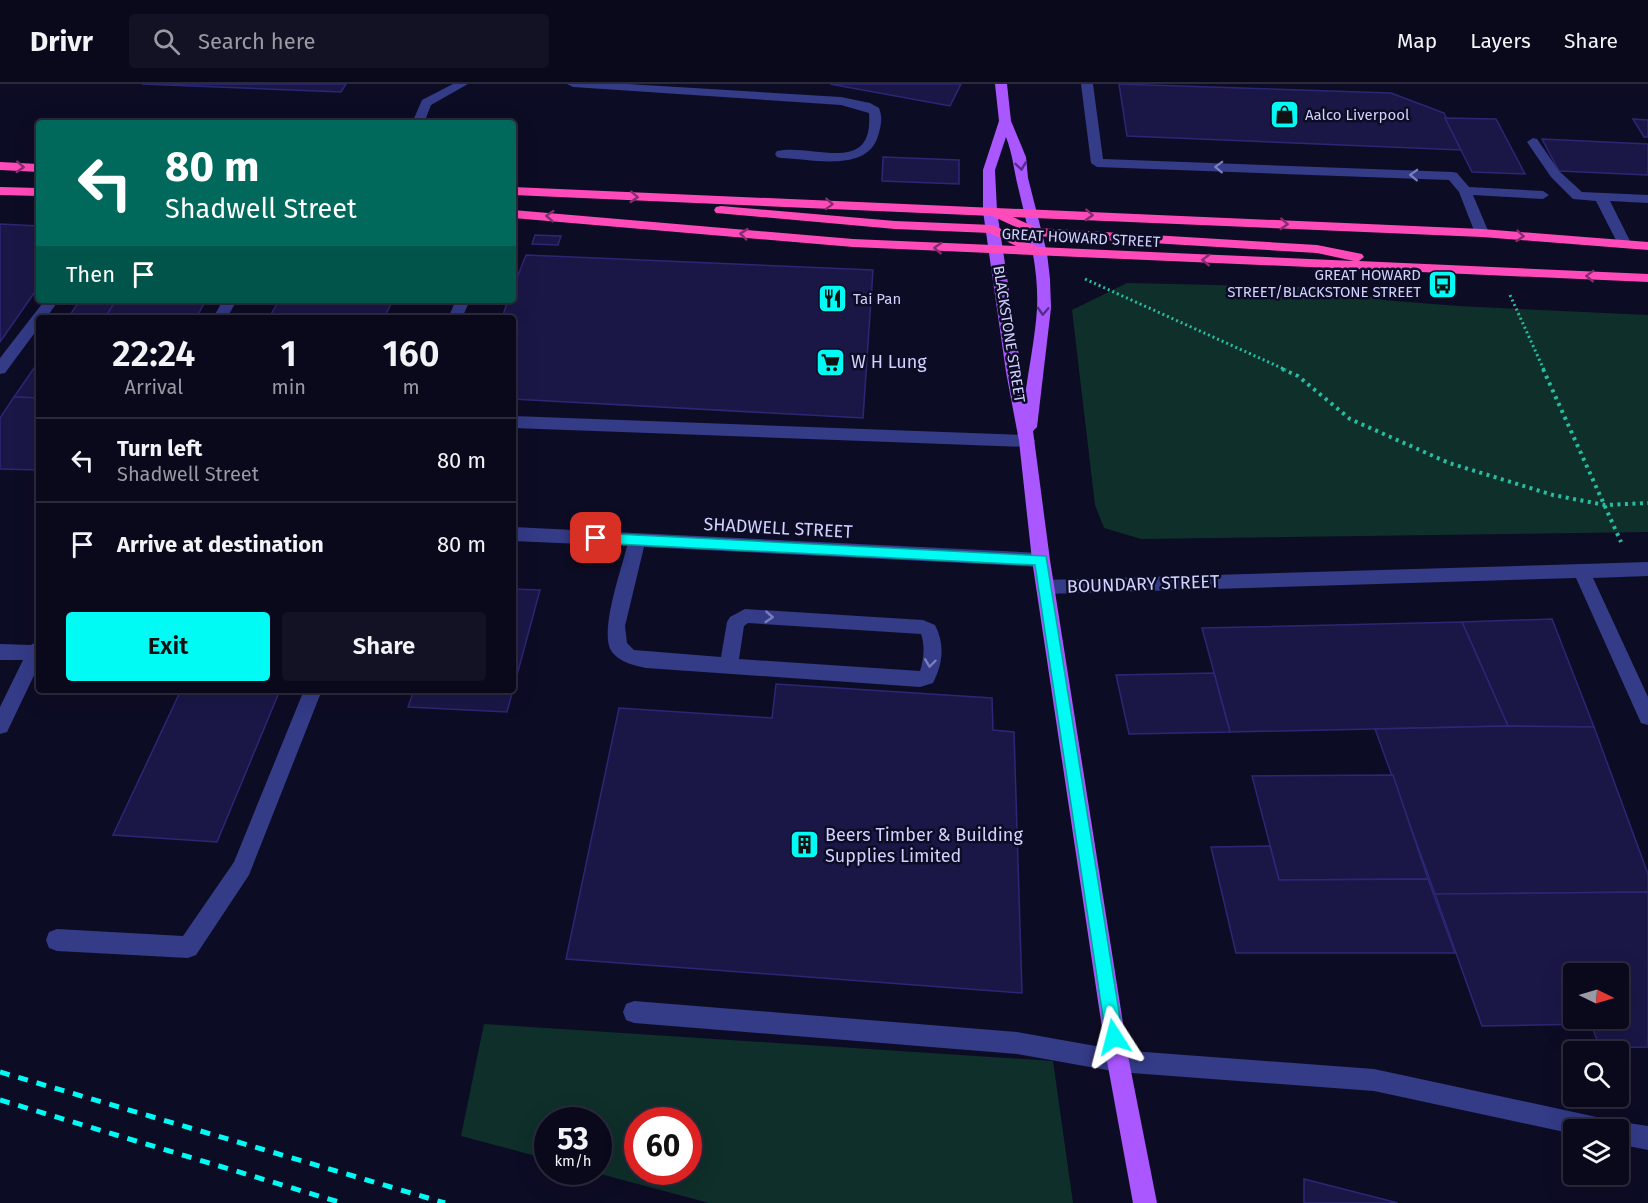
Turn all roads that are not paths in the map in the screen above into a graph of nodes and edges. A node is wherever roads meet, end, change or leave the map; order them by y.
1 (462, 84) edge
2 (573, 84) edge
3 (1001, 84) edge
4 (1087, 84) edge
5 (419, 120) edge
6 (1005, 121) junction
7 (1533, 142) dead end
8 (781, 154) dead end
9 (0, 166) edge
10 (36, 168) edge
11 (0, 191) edge
12 (516, 191) edge
13 (1465, 191) junction
14 (36, 192) edge
15 (1543, 195) dead end
16 (1601, 197) junction
17 (670, 199) junction
18 (1648, 199) edge
19 (990, 211) junction
20 (1030, 212) junction
21 (516, 214) edge
22 (993, 229) junction
23 (1035, 232) junction
24 (1482, 233) junction
25 (1625, 245) junction
26 (1648, 246) edge
27 (997, 251) junction
28 (1040, 253) junction
29 (1409, 268) junction
30 (1648, 279) edge
31 (50, 303) edge
32 (41, 315) edge
33 (36, 321) edge
34 (0, 369) edge
35 (516, 422) edge
36 (1027, 441) junction
37 (516, 534) edge
38 (637, 540) junction
39 (1041, 560) junction
40 (1648, 568) edge
41 (1581, 570) junction
42 (1045, 587) junction
43 (36, 650) edge
44 (0, 652) edge
45 (36, 654) edge
46 (729, 666) junction
47 (312, 693) edge
48 (1648, 717) edge
49 (0, 726) edge
50 (57, 940) dead end
51 (634, 1012) dead end
52 (1118, 1060) junction
53 (1563, 1120) edge
54 (1629, 1134) edge
55 (1648, 1138) edge
56 (1145, 1203) edge

1 - 5 street
2 - 8 street
3 - 6 main road, BLACKSTONE STREET
13 -> 4 street
6 - 19 main road, BLACKSTONE STREET
6 -> 20 main road, BLACKSTONE STREET
7 - 16 street
9 -> 10 highway
11 - 14 highway
12 -> 17 highway, GREAT HOWARD STREET
13 - 15 street
13 - 24 street
16 - 18 street
16 - 25 street
17 -> 19 highway, GREAT HOWARD STREET
17 - 22 highway
19 - 20 highway, GREAT HOWARD STREET
19 - 22 main road, BLACKSTONE STREET
19 - 23 highway
20 - 23 main road, BLACKSTONE STREET
20 -> 24 highway, GREAT HOWARD STREET
27 -> 21 highway, GREAT HOWARD STREET
22 - 27 main road, BLACKSTONE STREET
22 - 28 highway
23 - 28 main road, BLACKSTONE STREET
23 - 29 highway
24 -> 25 highway, GREAT HOWARD STREET
25 - 26 highway, GREAT HOWARD STREET
27 - 28 highway, GREAT HOWARD STREET
27 - 36 main road, BLACKSTONE STREET
29 -> 28 highway, GREAT HOWARD STREET
28 -> 36 main road, BLACKSTONE STREET
30 -> 29 highway, GREAT HOWARD STREET
31 - 32 street
33 - 34 street
35 - 36 street
36 - 39 main road, BLACKSTONE STREET
37 - 38 street, SHADWELL STREET
38 - 39 street, SHADWELL STREET
38 - 46 street
39 - 42 main road, BLACKSTONE STREET
40 - 41 street, BOUNDARY STREET
41 - 42 street, BOUNDARY STREET
41 - 48 street
42 - 52 main road, BOUNDARY STREET
43 - 44 street
45 - 49 street
46 -> 46 street
47 - 50 street
51 - 52 street
52 - 53 street
52 - 56 main road, BOUNDARY STREET
54 - 55 street

